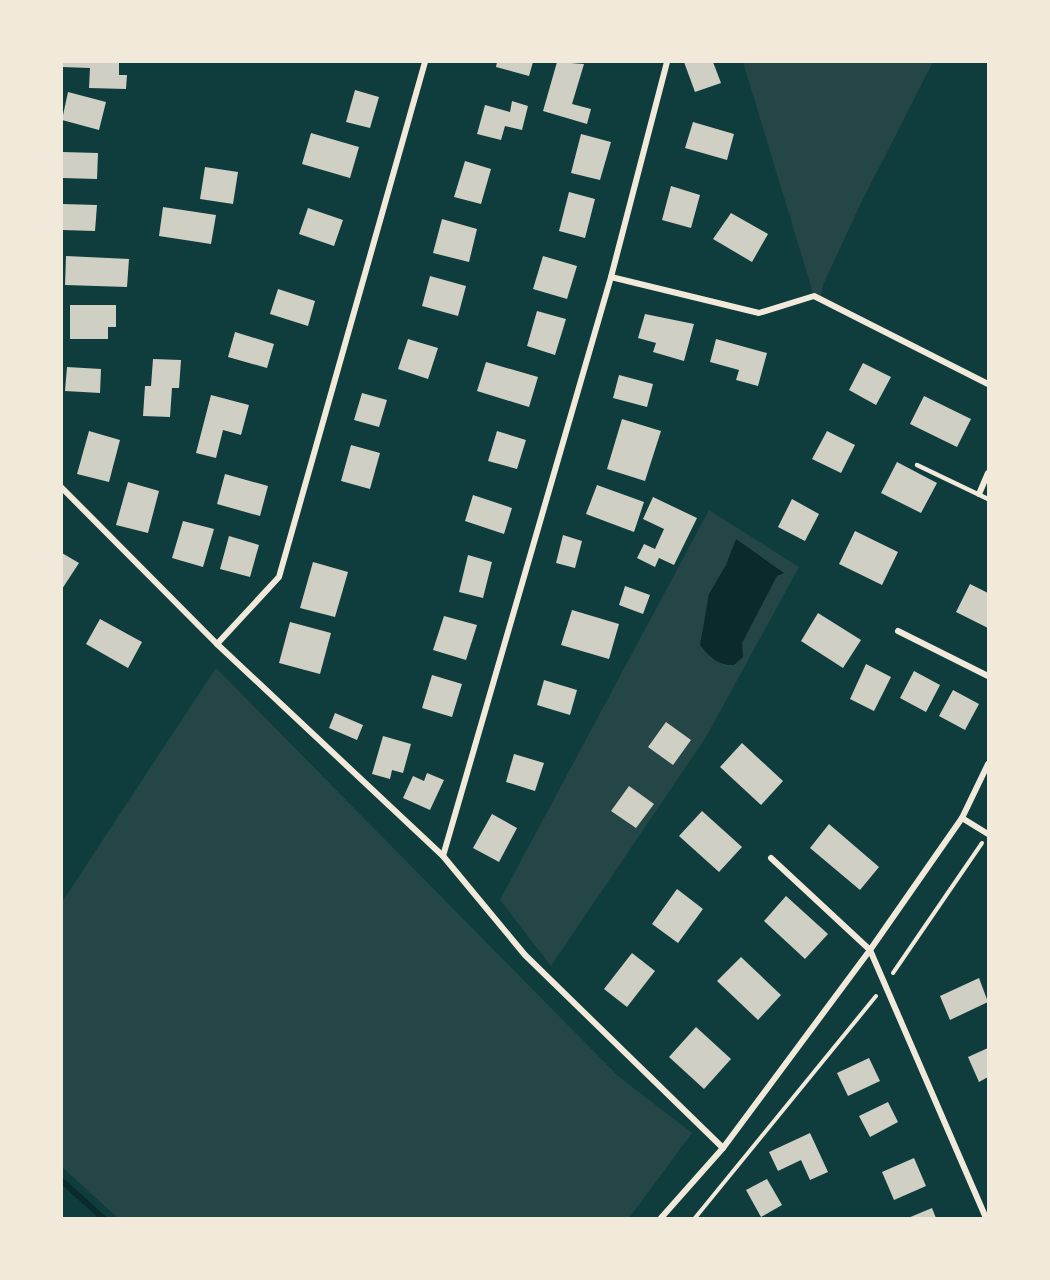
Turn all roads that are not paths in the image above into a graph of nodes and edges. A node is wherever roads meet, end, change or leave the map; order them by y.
1 (425, 62) edge
2 (667, 62) edge
3 (610, 277) junction
4 (988, 384) edge
5 (917, 465) dead end
6 (988, 473) edge
7 (62, 488) edge
8 (979, 494) junction
9 (988, 498) edge
10 (898, 631) dead end
11 (217, 644) junction
12 (988, 676) edge
13 (988, 764) edge
14 (962, 818) junction
15 (988, 834) edge
16 (442, 856) junction
17 (771, 858) dead end
18 (870, 950) junction
19 (723, 1148) junction
20 (661, 1218) edge
21 (986, 1218) edge

1 - 11 street
2 - 3 street
3 - 4 street
3 - 16 street
5 - 8 lane
6 - 8 street
7 - 11 street
8 - 9 lane
10 - 12 street
11 - 16 street
13 - 14 street
14 - 15 street
14 - 18 street
16 - 19 street
17 - 18 street
18 - 19 street
18 - 21 street
19 - 20 street

